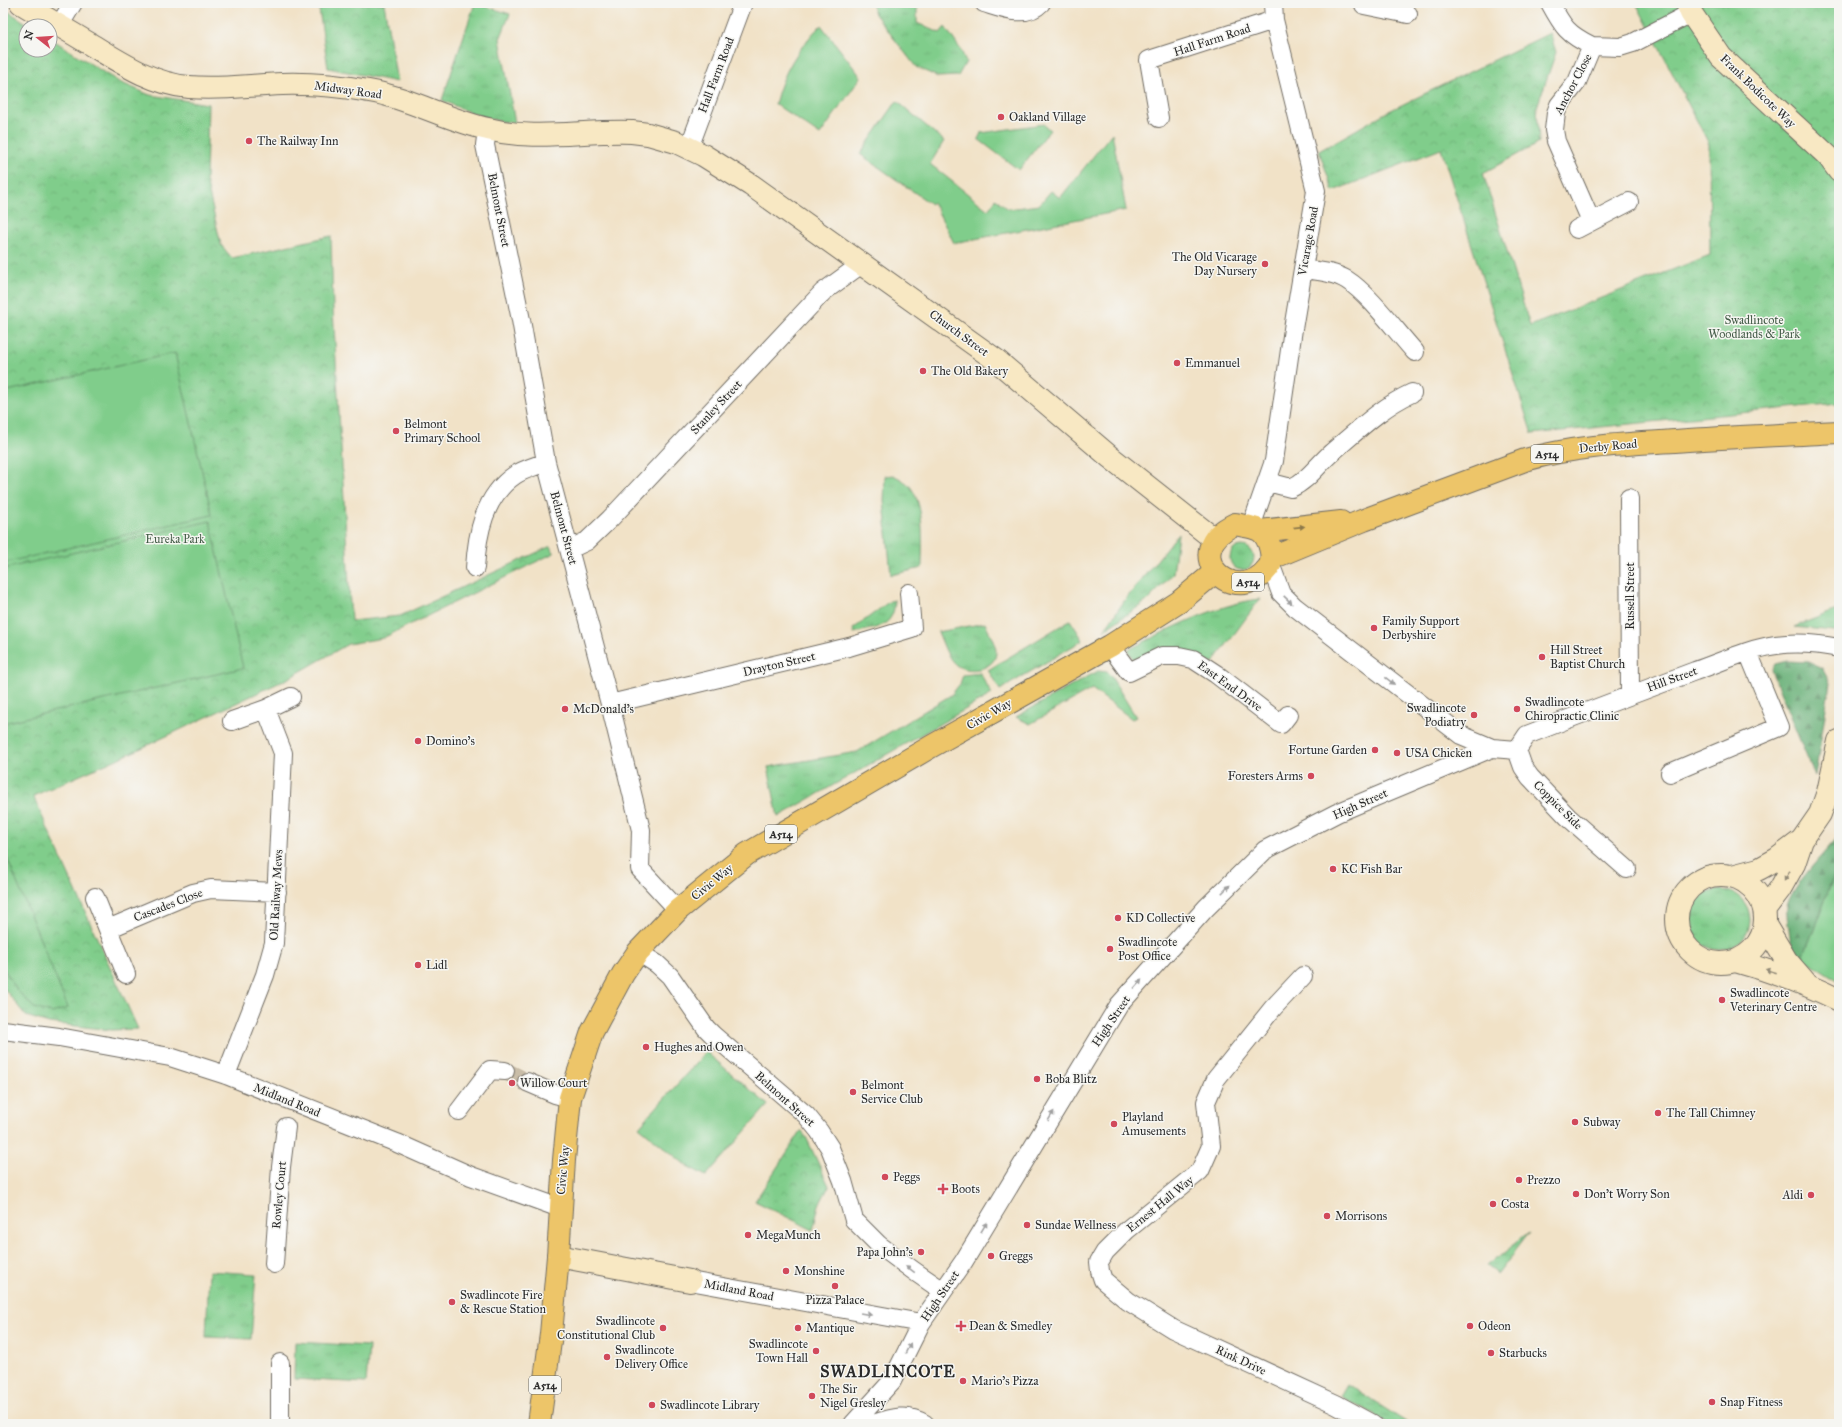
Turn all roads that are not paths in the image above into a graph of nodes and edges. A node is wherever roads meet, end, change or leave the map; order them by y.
1 (21, 3) edge
2 (73, 3) edge
3 (743, 3) edge
4 (984, 3) edge
5 (1041, 3) edge
6 (1550, 3) edge
7 (1364, 5) dead end
8 (1386, 6) edge
9 (1689, 8) edge
10 (1274, 11) edge
11 (1408, 14) dead end
12 (59, 26) junction
13 (1592, 46) junction
14 (1159, 118) dead end
15 (487, 129) junction
16 (689, 148) junction
17 (1839, 171) edge
18 (1629, 202) dead end
19 (862, 263) junction
20 (1303, 270) junction
21 (1415, 352) dead end
22 (1412, 393) dead end
23 (1839, 432) edge
24 (546, 462) junction
25 (1268, 482) junction
26 (1629, 498) dead end
27 (1364, 520) junction
28 (1256, 529) junction
29 (1214, 538) junction
30 (570, 549) junction
31 (1271, 562) junction
32 (475, 568) dead end
33 (1215, 572) junction
34 (909, 593) dead end
35 (1110, 646) junction
36 (1839, 648) edge
37 (1748, 652) junction
38 (1630, 694) junction
39 (291, 697) dead end
40 (610, 704) junction
41 (266, 709) junction
42 (1288, 716) dead end
43 (232, 721) dead end
44 (1839, 741) edge
45 (1492, 748) junction
46 (1517, 750) junction
47 (1670, 773) dead end
48 (1802, 840) junction
49 (1627, 869) dead end
50 (1732, 876) junction
51 (277, 892) junction
52 (94, 897) dead end
53 (678, 910) junction
54 (1765, 918) junction
55 (108, 929) junction
56 (638, 952) junction
57 (1735, 961) junction
58 (126, 974) dead end
59 (1303, 976) dead end
60 (1807, 984) junction
61 (1839, 1000) edge
62 (3, 1030) edge
63 (505, 1071) tunnel mouth
64 (226, 1075) junction
65 (527, 1082) tunnel mouth
66 (570, 1098) junction
67 (459, 1111) dead end
68 (286, 1127) dead end
69 (560, 1208) junction
70 (558, 1256) junction
71 (274, 1264) dead end
72 (690, 1281) joint
73 (1113, 1288) joint
74 (942, 1290) junction
75 (921, 1323) junction
76 (280, 1363) dead end
77 (280, 1424) edge
78 (540, 1424) edge
79 (853, 1424) edge
80 (873, 1424) edge
81 (925, 1424) edge
82 (1373, 1424) edge

1 - 12 main road, Midway Road
2 - 12 street
3 - 16 street, Hall Farm Road
4 - 5 street
6 - 13 street
7 - 8 street
8 - 11 street
9 - 13 street, Anchor Close
9 - 17 main road, Frank Bodicote Way
10 - 14 street, Hall Farm Road
10 - 20 street, Vicarage Road
12 - 15 main road, Midway Road
13 - 18 street, Anchor Close
15 - 16 main road, Midway Road
15 - 24 street, Belmont Street
16 - 19 main road, Church Street
19 - 29 main road, Church Street
19 - 30 street, Stanley Street
20 - 21 street
20 - 25 street, Vicarage Road
22 - 25 street
23 - 27 main road, Derby Road / A514
24 - 30 street, Belmont Street
24 - 32 street
25 - 28 street, Vicarage Road
26 - 38 street, Russell Street
28 -> 27 main road, Derby Road / A514
27 - 31 main road, Derby Road / A514
28 - 29 main road, A514
28 - 31 main road, A514
29 - 33 main road, A514
30 - 40 street, Belmont Street
31 - 33 main road, A514
31 -> 45 street
33 - 35 main road, Civic Way / A514
34 - 40 street, Drayton Street
35 - 42 street, East End Drive
35 - 53 main road, Civic Way / A514
36 - 37 street, Hill Street
37 - 38 street, Hill Street
37 - 47 street
38 - 46 street, Hill Street
39 - 41 street
40 - 53 street, Belmont Street
41 - 43 street
41 - 51 street, Old Railway Mews
44 - 48 main road
45 - 46 street
74 -> 45 street, High Street
46 - 49 street, Coppice Side
48 - 50 main road
48 -> 54 main road
50 - 54 main road
50 - 57 main road
51 - 55 street, Cascades Close
51 - 64 street, Old Railway Mews
52 - 55 street
53 - 56 main road, Civic Way / A514
54 - 57 main road
54 - 60 main road
55 - 58 street
56 - 66 main road, Civic Way / A514
74 -> 56 street, Belmont Street
60 -> 57 main road
59 - 73 street, Ernest Hall Way
60 - 61 main road
62 - 64 street, Midland Road
63 - 67 street
64 - 69 street, Midland Road
65 - 66 street
66 - 69 main road, Civic Way / A514
68 - 71 street, Rowley Court
69 - 70 main road, Civic Way / A514
70 - 72 main road, Midland Road
70 - 78 main road, Civic Way / A514
72 -> 75 street, Midland Road
73 - 82 street, Rink Drive
74 - 75 street, High Street
79 -> 75 street, High Street
76 - 77 street
80 - 81 street

